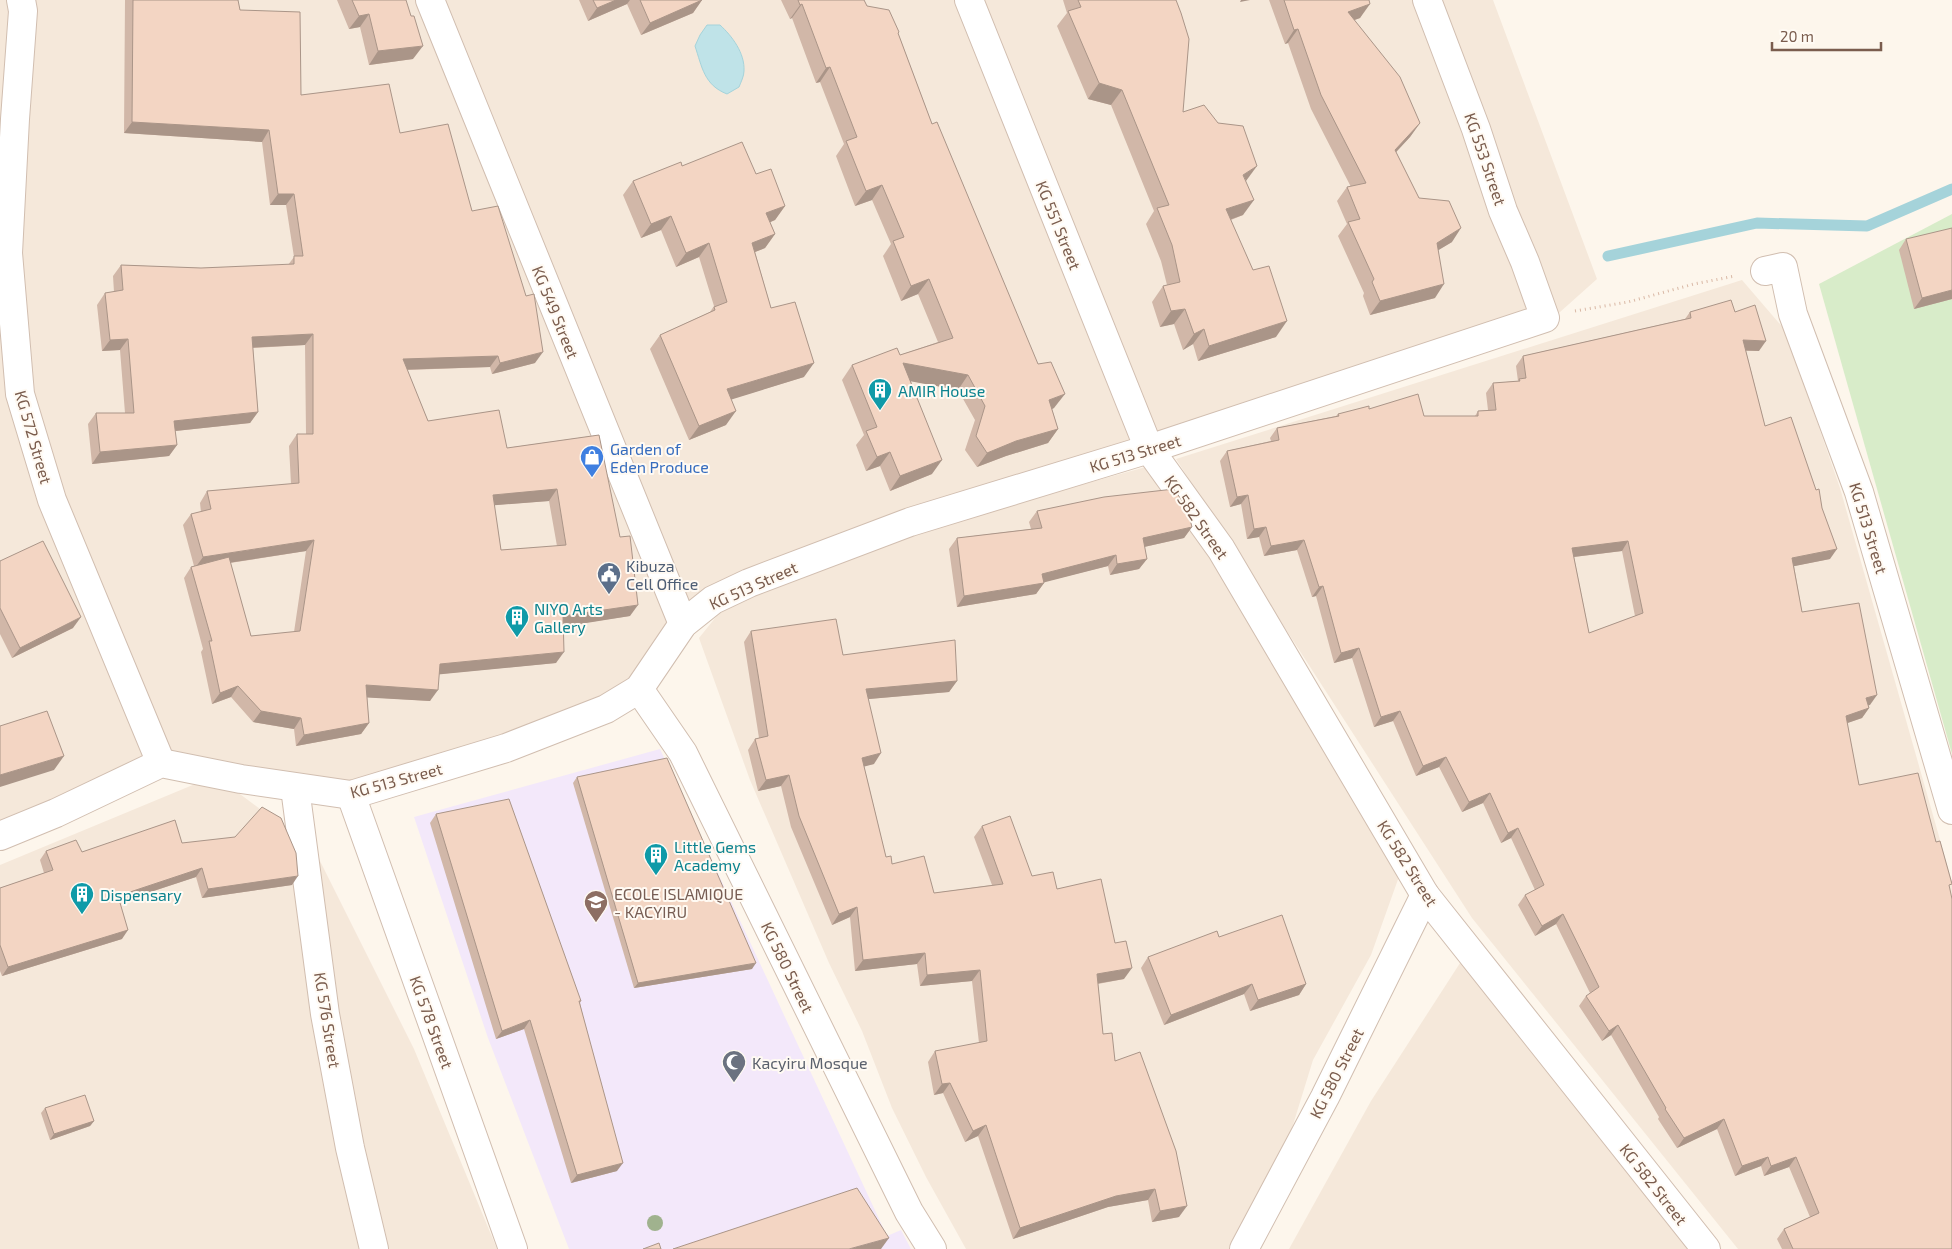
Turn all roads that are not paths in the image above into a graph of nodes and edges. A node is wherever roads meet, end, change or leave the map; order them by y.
1 (22, 0) edge
2 (430, 0) edge
3 (969, 0) edge
4 (1427, 0) edge
5 (1765, 271) road end
6 (1545, 318) joint
7 (1150, 449) junction
8 (683, 624) junction
9 (639, 689) junction
10 (161, 764) junction
11 (295, 788) junction
12 (351, 795) junction
13 (1952, 810) edge
14 (0, 836) edge
15 (1425, 895) junction
16 (374, 1249) edge
17 (513, 1249) edge
18 (932, 1249) edge
19 (1244, 1249) edge
20 (1706, 1249) edge

1 - 10 street, KG 572 Street
2 - 8 street, KG 549 Street
3 - 7 street, KG 551 Street
4 - 6 street, KG 553 Street
5 - 13 street, KG 513 Street
6 - 7 street, KG 513 Street
7 - 8 street, KG 513 Street
7 - 15 street, KG 582 Street
8 - 9 street, KG 513 Street
9 - 12 street, KG 513 Street
9 - 18 street, KG 580 Street
10 - 11 street, KG 513 Street
10 - 14 street
11 - 12 street, KG 513 Street
11 - 16 street, KG 576 Street
12 - 17 street, KG 578 Street
15 - 19 street, KG 580 Street
15 - 20 street, KG 582 Street

